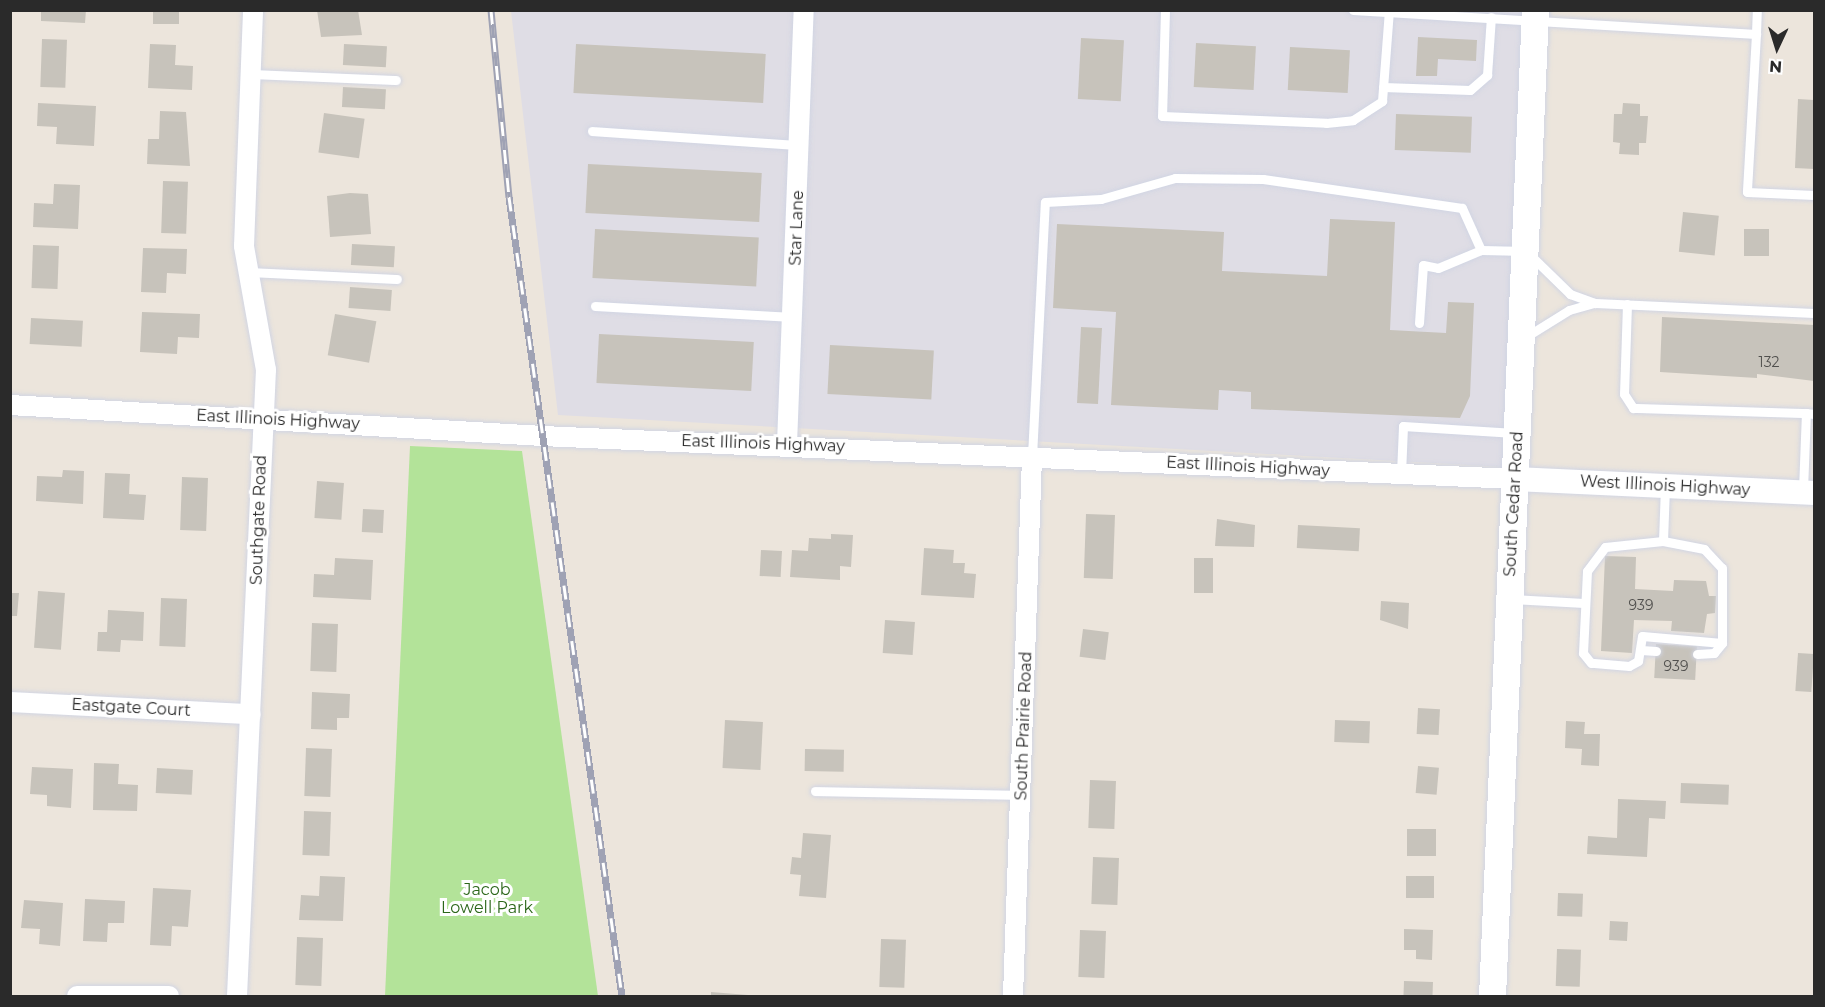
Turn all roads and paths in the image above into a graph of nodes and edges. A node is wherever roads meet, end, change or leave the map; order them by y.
1 (253, 10) edge
2 (804, 10) edge
3 (1165, 10) edge
4 (1353, 10) edge
5 (1757, 10) edge
6 (1389, 11) edge
7 (1535, 15) edge
8 (1491, 17) junction
9 (1756, 34) junction
10 (250, 74) junction
11 (396, 81) dead end
12 (1383, 87) junction
13 (592, 131) dead end
14 (800, 145) junction
15 (1815, 195) edge
16 (1481, 250) junction
17 (1526, 251) junction
18 (248, 272) junction
19 (397, 279) dead end
20 (1595, 303) junction
21 (1627, 304) junction
22 (595, 306) dead end
23 (1815, 313) edge
24 (793, 317) junction
25 (1419, 323) dead end
26 (1522, 339) junction
27 (10, 405) edge
28 (1810, 413) edge
29 (264, 419) junction
30 (1518, 433) junction
31 (787, 444) junction
32 (1032, 456) junction
33 (1401, 474) junction
34 (1516, 479) junction
35 (1665, 486) junction
36 (1809, 493) edge
37 (1663, 541) junction
38 (1509, 599) junction
39 (1584, 603) junction
40 (1722, 643) junction
41 (1641, 650) junction
42 (1656, 651) dead end
43 (1697, 654) dead end
44 (10, 702) edge
45 (251, 714) junction
46 (815, 791) dead end
47 (1021, 795) junction
48 (77, 996) edge
49 (169, 996) edge
50 (237, 996) edge
51 (1013, 996) edge
52 (1492, 996) edge

1 - 10 street, Southgate Road
2 - 14 street, Star Lane
3 - 12 lane
4 - 6 lane
5 - 9 lane
6 - 8 lane
6 - 12 lane
7 - 8 lane
7 - 9 lane
7 - 17 main road, South Cedar Road
8 - 12 lane
9 - 15 lane
10 - 11 lane
10 - 18 street, Southgate Road
13 - 14 lane
14 - 24 street, Star Lane
16 - 17 lane
16 - 25 lane
16 - 32 lane
17 - 20 lane
17 - 26 main road, South Cedar Road
18 - 19 lane
18 - 29 street, Southgate Road
20 - 21 lane
20 - 26 lane
21 - 23 lane
21 - 28 lane
22 - 24 lane
24 - 31 street, Star Lane
26 - 30 main road, South Cedar Road
27 - 29 street, East Illinois Highway
28 - 36 lane
29 - 31 street, East Illinois Highway
29 - 45 street, Southgate Road
30 - 33 lane
30 - 34 main road, South Cedar Road
31 - 32 street, East Illinois Highway
32 - 33 street, East Illinois Highway
32 - 47 street, South Prairie Road
33 - 34 street, East Illinois Highway
34 - 35 street, West Illinois Highway
34 - 38 main road, South Cedar Road
35 - 36 street, West Illinois Highway
35 - 37 lane
37 - 39 lane
37 - 40 lane
38 - 39 lane
38 - 52 main road, South Cedar Road
39 - 41 lane
40 - 41 lane
40 - 43 lane
41 - 42 lane
44 - 45 street, Eastgate Court
45 - 50 street, Southgate Road
46 - 47 lane
47 - 51 street, South Prairie Road
48 - 49 street

